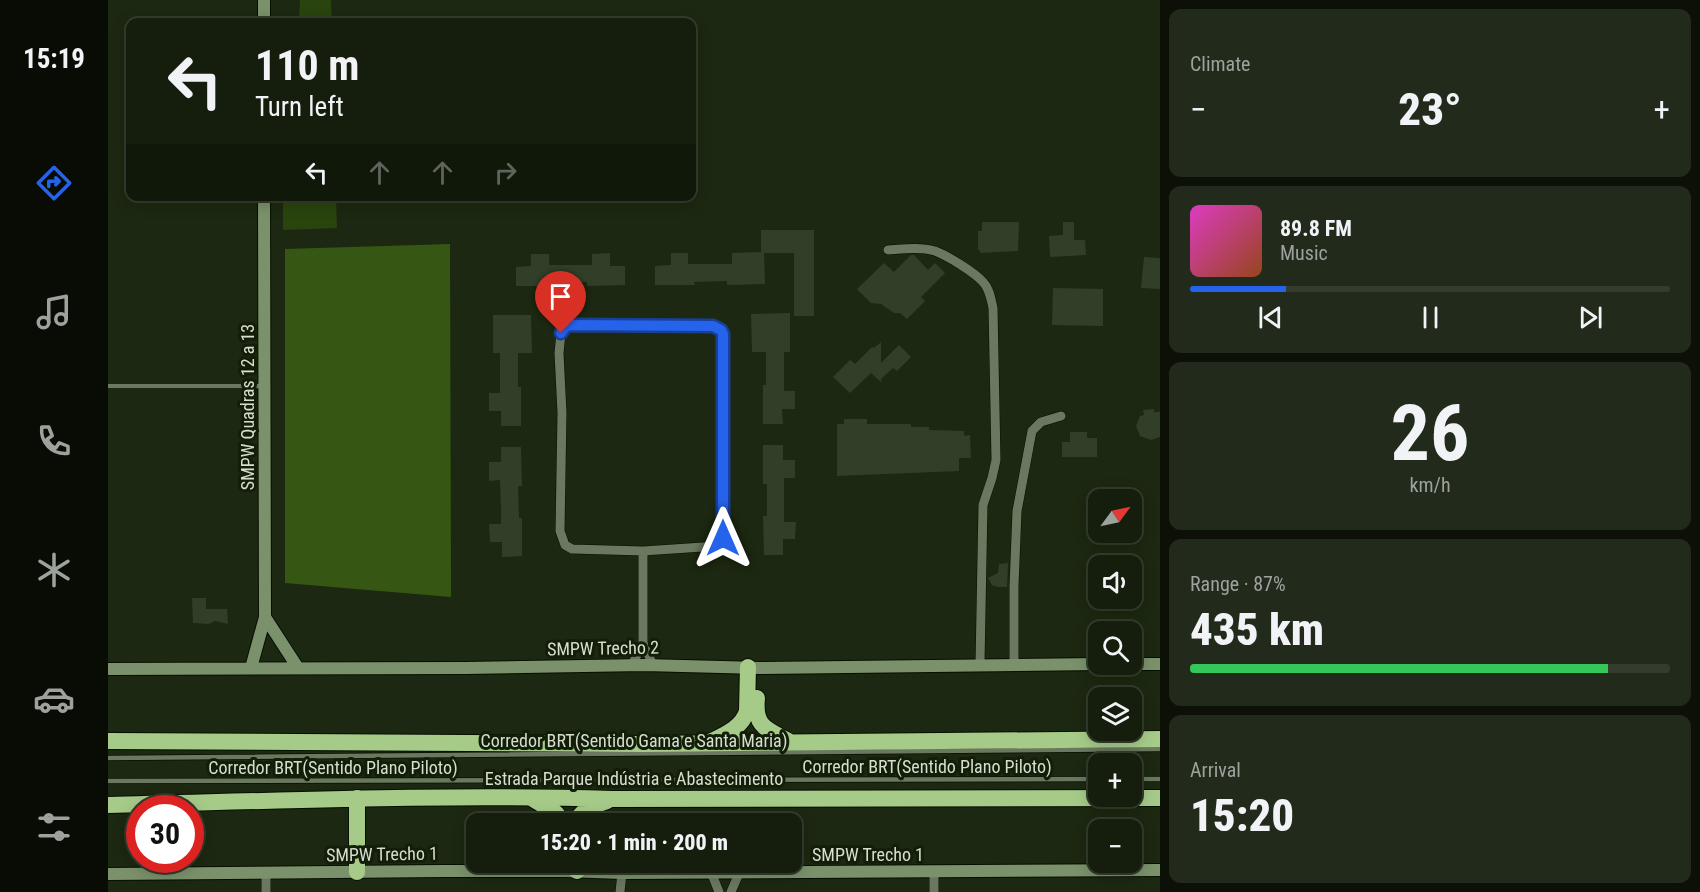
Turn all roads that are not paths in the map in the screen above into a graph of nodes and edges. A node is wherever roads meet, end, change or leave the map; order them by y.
1 (264, 0) edge
2 (264, 18) edge
3 (264, 201) edge
4 (888, 250) dead end
5 (108, 386) edge
6 (265, 386) junction
7 (1061, 416) dead end
8 (643, 551) junction
9 (265, 617) junction
10 (643, 643) junction
11 (980, 664) junction
12 (1014, 664) junction
13 (1088, 664) edge
14 (1142, 664) edge
15 (1160, 664) edge
16 (632, 665) junction
17 (653, 665) junction
18 (754, 667) junction
19 (250, 668) junction
20 (298, 668) junction
21 (108, 669) edge
22 (1160, 740) edge
23 (108, 741) edge
24 (791, 742) junction
25 (707, 743) junction
26 (1160, 749) edge
27 (108, 758) edge
28 (1160, 778) edge
29 (1088, 779) edge
30 (1142, 779) edge
31 (108, 781) edge
32 (528, 796) junction
33 (357, 798) junction
34 (1160, 798) edge
35 (613, 799) junction
36 (108, 805) edge
37 (556, 813) edge
38 (581, 813) edge
39 (466, 869) edge
40 (1160, 870) edge
41 (802, 871) edge
42 (357, 872) junction
43 (934, 872) junction
44 (266, 873) junction
45 (621, 873) edge
46 (711, 873) edge
47 (739, 873) edge
48 (108, 874) edge
49 (266, 892) edge
50 (620, 892) edge
51 (719, 892) edge
52 (731, 892) edge
53 (934, 892) edge

1 - 2 street
3 - 6 street, SMPW Quadras 12 a 13
4 - 11 street
5 - 6 lane
6 - 9 street, SMPW Quadras 12 a 13
7 - 12 street
8 - 8 street
8 - 10 street
9 - 19 street, SMPW Quadras 12 a 13
9 - 20 street
10 - 16 street
10 - 17 street
11 - 12 street, SMPW Trecho 2
11 - 18 street, SMPW Trecho 2
12 - 13 street, SMPW Trecho 2
14 - 15 street
16 - 17 street, SMPW Trecho 2
16 - 20 street, SMPW Trecho 2
17 - 18 street, SMPW Trecho 2
18 - 24 highway
18 - 25 highway
19 - 20 street, SMPW Trecho 2
19 - 21 street, SMPW Trecho 2
22 - 24 highway, Estrada Parque Indústria e Abastecimento
23 - 25 highway, Estrada Parque Indústria e Abastecimento
24 - 25 highway, Estrada Parque Indústria e Abastecimento
26 - 27 lane, Corredor BRT(Sentido Gama e Santa Maria)
28 - 30 lane
29 - 31 lane, Corredor BRT(Sentido Plano Piloto)
32 - 33 highway, Estrada Parque Indústria e Abastecimento
32 - 35 highway, Estrada Parque Indústria e Abastecimento
32 - 37 highway
33 - 36 highway, Estrada Parque Indústria e Abastecimento
33 - 42 highway
34 - 35 highway, Estrada Parque Indústria e Abastecimento
35 - 38 highway
39 - 42 street, SMPW Trecho 1
40 - 43 street, SMPW Trecho 1
41 - 43 street, SMPW Trecho 1
42 - 44 street, SMPW Trecho 1
43 - 53 street
44 - 48 street, SMPW Trecho 1
44 - 49 street
45 - 50 street
46 - 51 street
47 - 52 street

